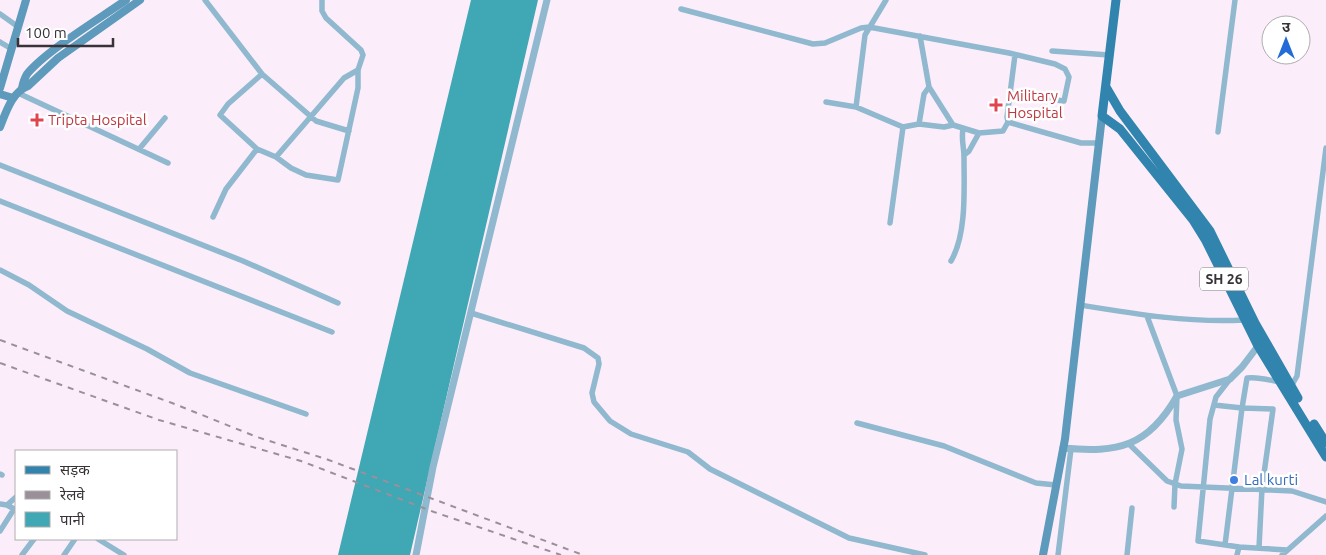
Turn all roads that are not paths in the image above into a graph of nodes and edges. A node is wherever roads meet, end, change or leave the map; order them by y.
1 (26, 0) edge
2 (126, 0) edge
3 (140, 0) edge
4 (205, 0) edge
5 (322, 0) edge
6 (547, 0) edge
7 (886, 0) edge
8 (1116, 0) edge
9 (1235, 0) edge
10 (681, 10) dead end
11 (0, 14) edge
12 (17, 26) junction
13 (869, 27) junction
14 (920, 36) junction
15 (0, 42) edge
16 (10, 48) junction
17 (1052, 50) dead end
18 (1109, 54) junction
19 (1015, 56) junction
20 (358, 70) junction
21 (262, 74) junction
22 (1105, 86) junction
23 (929, 87) junction
24 (0, 88) edge
25 (18, 93) junction
26 (0, 94) edge
27 (1011, 94) junction
28 (826, 102) dead end
29 (856, 107) junction
30 (310, 116) junction
31 (1102, 116) junction
32 (165, 118) dead end
33 (1008, 122) junction
34 (919, 124) junction
35 (953, 125) junction
36 (0, 127) edge
37 (903, 127) junction
38 (963, 130) junction
39 (349, 131) junction
40 (1218, 132) dead end
41 (979, 133) junction
42 (1099, 143) junction
43 (140, 148) junction
44 (1326, 148) edge
45 (257, 149) junction
46 (964, 155) junction
47 (276, 157) junction
48 (168, 163) dead end
49 (0, 165) edge
50 (0, 201) edge
51 (213, 218) dead end
52 (890, 223) dead end
53 (951, 261) dead end
54 (0, 270) edge
55 (338, 303) dead end
56 (1080, 305) junction
57 (471, 313) junction
58 (1147, 316) junction
59 (1244, 320) junction
60 (332, 332) dead end
61 (1258, 346) junction
62 (1242, 367) junction
63 (1230, 378) junction
64 (1251, 378) junction
65 (1286, 384) junction
66 (1177, 396) junction
67 (1214, 405) junction
68 (1242, 408) junction
69 (306, 414) dead end
70 (857, 423) dead end
71 (1326, 443) edge
72 (1130, 445) junction
73 (1067, 449) junction
74 (1326, 457) edge
75 (1175, 484) junction
76 (1056, 485) junction
77 (1205, 486) junction
78 (1232, 487) junction
79 (1262, 488) junction
80 (15, 498) edge
81 (1326, 502) edge
82 (3, 505) edge
83 (1174, 507) dead end
84 (1132, 508) dead end
85 (1326, 516) edge
86 (0, 531) edge
87 (33, 540) edge
88 (74, 540) edge
89 (100, 540) edge
90 (1225, 545) junction
91 (1238, 547) junction
92 (1259, 548) junction
93 (1284, 553) edge
94 (22, 555) edge
95 (64, 555) edge
96 (123, 555) edge
97 (416, 555) edge
98 (925, 555) edge
99 (1043, 555) edge
100 (1058, 555) edge
101 (1126, 555) edge
102 (1237, 555) edge

1 - 12 main road
2 - 25 main road
3 - 25 main road
4 - 21 street
5 - 20 street
6 - 57 street
7 - 13 street
8 - 18 main road
9 - 40 street
10 - 13 street
11 - 12 street
12 - 16 main road
13 - 14 street
13 - 29 street
14 - 19 street
14 - 23 street
15 - 16 street
16 - 24 main road
17 - 18 street
18 - 22 main road
19 - 27 street
19 - 27 street
20 - 30 street
20 - 39 street
21 - 30 street
21 - 45 street
22 - 31 main road
22 - 65 main road
23 - 34 street
23 - 35 street
25 - 26 main road
25 - 36 main road
25 - 43 street
27 - 33 street
28 - 29 street
29 - 37 street
30 - 39 street
30 - 47 street
31 - 42 main road
31 - 59 main road, SH 26
32 - 43 street
33 - 41 street
33 - 42 street
34 - 35 street
34 - 37 street
35 - 38 street
37 - 52 street
38 - 41 street
38 - 46 street
39 - 47 street
41 - 46 street
42 - 56 main road
43 - 48 street
44 - 65 street
45 - 47 street
45 - 51 street
46 - 53 street
49 - 55 street
50 - 60 street
54 - 69 street
56 - 58 street
56 - 73 main road
57 - 97 street
57 - 98 street
58 - 59 street
58 - 66 street
59 - 61 main road, SH 26
61 - 62 street
61 - 65 main road, SH 26
62 - 63 street
62 - 64 street
63 - 66 street
63 - 67 street
64 - 65 street
64 - 68 street
65 - 71 main road
65 - 74 main road, SH 26
66 - 72 street
66 - 75 street
67 - 68 street
67 - 77 street
68 - 78 street
68 - 79 street
70 - 76 street
72 - 73 street
72 - 75 street
73 - 76 main road
73 - 100 street
75 - 77 street
75 - 83 street
76 - 99 main road
77 - 78 street
77 - 90 street
78 - 79 street
78 - 90 street
79 - 81 street
79 - 92 street
80 - 82 street
82 - 86 street
84 - 101 street
85 - 93 street
87 - 94 street
88 - 95 street
89 - 96 street
90 - 91 street
91 - 92 street
91 - 102 street
92 - 93 street

